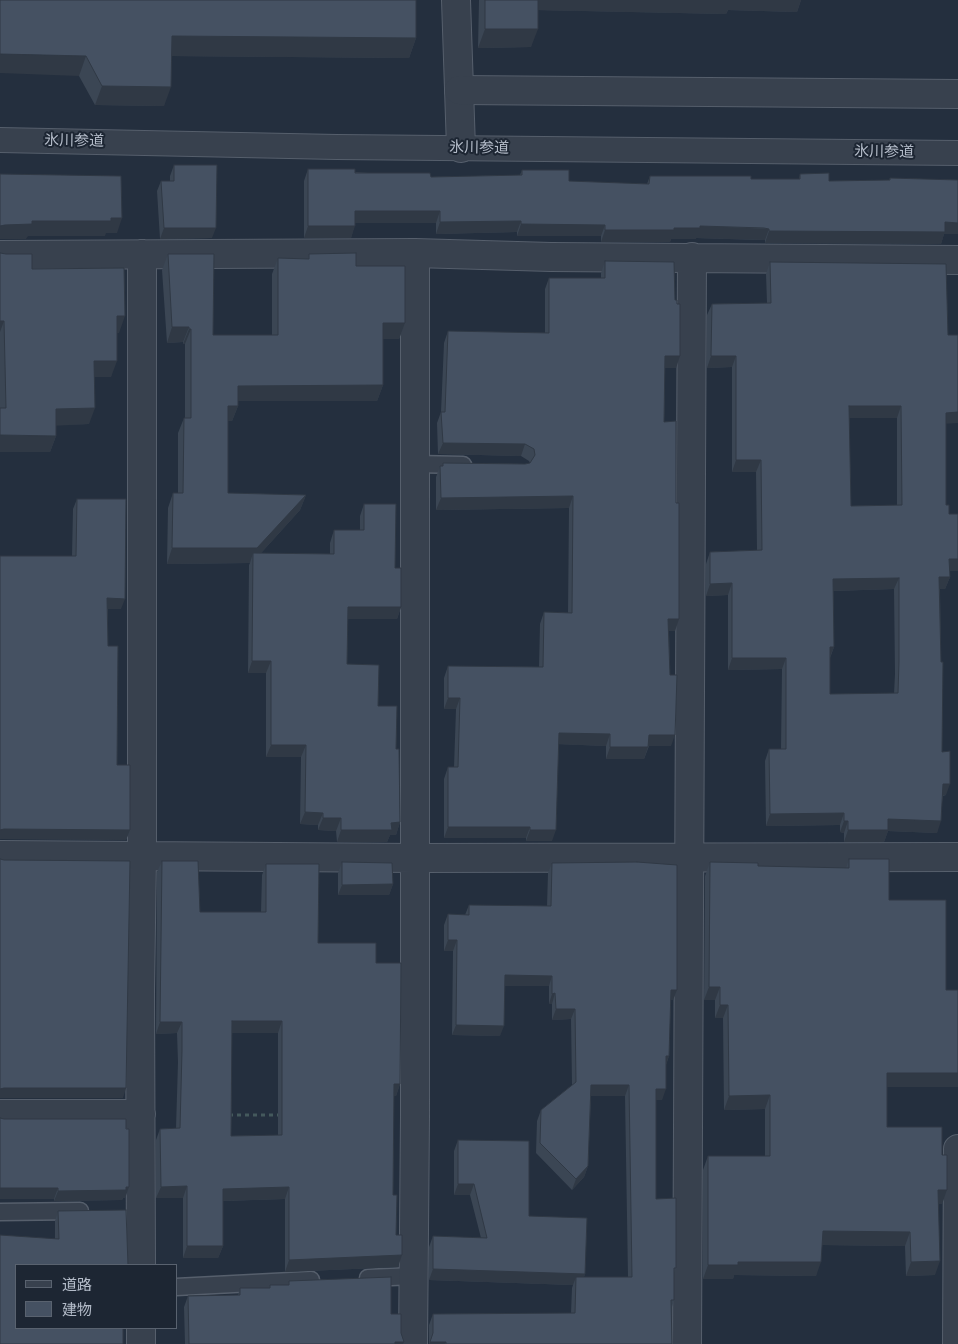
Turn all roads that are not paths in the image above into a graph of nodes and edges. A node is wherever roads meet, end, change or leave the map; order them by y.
1 (456, 0) edge
2 (459, 90) junction
3 (958, 94) edge
4 (0, 140) edge
5 (461, 148) junction
6 (958, 153) edge
7 (415, 253) junction
8 (142, 254) junction
9 (0, 255) edge
10 (692, 256) junction
11 (958, 260) edge
12 (415, 464) junction
13 (482, 465) edge
14 (0, 855) edge
15 (142, 855) junction
16 (958, 857) edge
17 (415, 858) junction
18 (689, 858) junction
19 (0, 1114) edge
20 (140, 1114) junction
21 (958, 1149) edge
22 (94, 1211) edge
23 (0, 1212) edge
24 (141, 1264) edge
25 (414, 1276) junction
26 (354, 1278) edge
27 (325, 1280) edge
28 (178, 1287) edge
29 (141, 1329) edge
30 (141, 1344) edge
31 (413, 1344) edge
32 (687, 1344) edge
33 (957, 1344) edge

1 - 2 street
2 - 3 street
2 - 5 street
4 - 5 street, 氷川参道
5 - 6 street, 氷川参道
7 - 8 street
7 - 10 street
7 - 12 street
8 - 9 street
8 - 15 street
10 - 11 street
10 - 18 street
12 - 13 lane
12 - 17 street
14 - 15 street
15 - 17 street
15 - 20 street
16 - 18 street
17 - 18 street
17 - 25 street
18 - 32 street
19 - 20 street
20 - 24 street
21 - 33 street
22 - 23 lane
25 - 26 lane
25 - 31 street
27 - 28 lane
29 - 30 street

